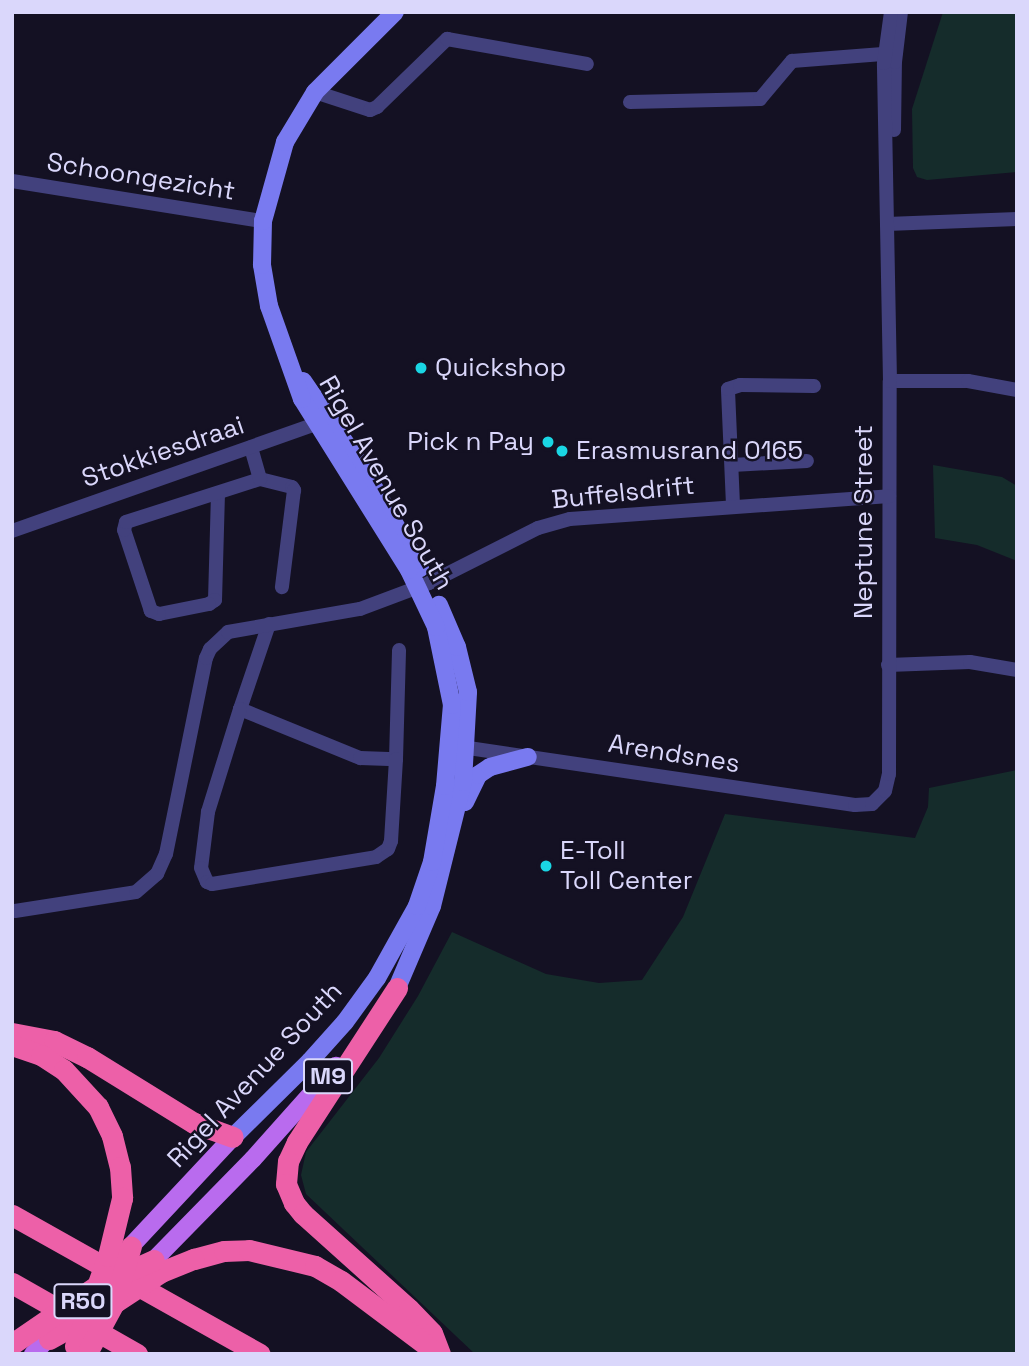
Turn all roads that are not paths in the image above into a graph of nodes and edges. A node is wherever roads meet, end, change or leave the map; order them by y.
1 (395, 12) edge
2 (891, 12) edge
3 (901, 12) edge
4 (890, 53) junction
5 (587, 64) dead end
6 (315, 92) junction
7 (631, 102) dead end
8 (12, 181) edge
9 (1017, 219) edge
10 (263, 221) junction
11 (890, 224) junction
12 (890, 381) junction
13 (814, 386) dead end
14 (1017, 390) edge
15 (323, 422) junction
16 (251, 447) junction
17 (807, 461) dead end
18 (732, 465) junction
19 (260, 480) junction
20 (218, 493) junction
21 (889, 496) junction
22 (733, 505) junction
23 (12, 531) edge
24 (423, 585) junction
25 (282, 587) dead end
26 (269, 624) junction
27 (398, 650) dead end
28 (888, 665) junction
29 (1017, 670) edge
30 (240, 709) junction
31 (458, 746) junction
32 (528, 757) junction
33 (396, 759) junction
34 (885, 791) joint
35 (442, 873) junction
36 (15, 911) dead end
37 (397, 988) junction
38 (12, 1033) edge
39 (12, 1045) edge
40 (233, 1137) junction
41 (253, 1160) joint
42 (12, 1215) edge
43 (131, 1246) junction
44 (154, 1260) junction
45 (123, 1274) junction
46 (12, 1283) edge
47 (97, 1285) junction
48 (114, 1303) junction
49 (85, 1317) junction
50 (12, 1344) edge
51 (41, 1346) edge
52 (80, 1351) edge
53 (137, 1354) edge
54 (260, 1354) edge
55 (439, 1354) edge

1 - 6 main road, Rigel Avenue South / M9
2 - 4 street, Neptune Street
3 - 4 street, Neptune Street
4 - 7 street
4 - 11 street, Neptune Street
5 - 6 street
6 - 10 main road, Rigel Avenue South / M9
8 - 10 street, Schoongezicht
9 - 11 street
10 - 15 main road, Rigel Avenue South / M9
11 - 12 street, Neptune Street
12 - 14 street
12 - 21 street, Neptune Street
13 - 18 street
15 - 16 street, Stokkiesdraai
15 - 24 main road, Rigel Avenue South / M9
16 - 19 street
16 - 23 street, Stokkiesdraai
17 - 18 street
18 - 22 street
19 - 20 street
19 - 25 street
20 - 20 street
21 - 22 street, Buffelsdrift
21 - 28 street, Neptune Street
22 - 24 street, Buffelsdrift
24 - 26 street, Buffelsdrift
24 - 31 main road, Rigel Avenue South / M9
26 - 30 street
26 - 36 street, Buffelsdrift
27 - 33 street
28 - 29 street
28 - 34 street, Neptune Street
30 - 33 street
30 - 33 street
31 - 32 street, Arendsnes
31 - 35 main road, Rigel Avenue South / M9
31 - 40 main road, Rigel Avenue South / M9
32 - 34 street, Arendsnes
32 - 35 main road
35 - 37 main road, Rigel Avenue South / M9
37 - 41 main road, Rigel Avenue South / M9
37 - 55 highway
38 - 40 highway
39 - 47 highway, bridge
40 - 43 main road, Rigel Avenue South / R50
41 - 44 main road, Rigel Avenue South / R50
42 - 54 highway
43 - 45 highway, bridge
43 - 47 main road, Rigel Avenue South / R50, bridge
44 - 45 highway, bridge
44 - 48 main road, Rigel Avenue South / R50, bridge
45 - 47 highway, bridge
45 - 48 highway, bridge
46 - 53 highway
47 - 49 highway, bridge
47 - 50 highway, bridge
47 - 51 main road, Rigel Avenue South / R50, bridge
48 - 49 highway, bridge
48 - 52 highway, bridge
48 - 55 highway, bridge
49 - 51 highway, bridge
49 - 52 highway, bridge

